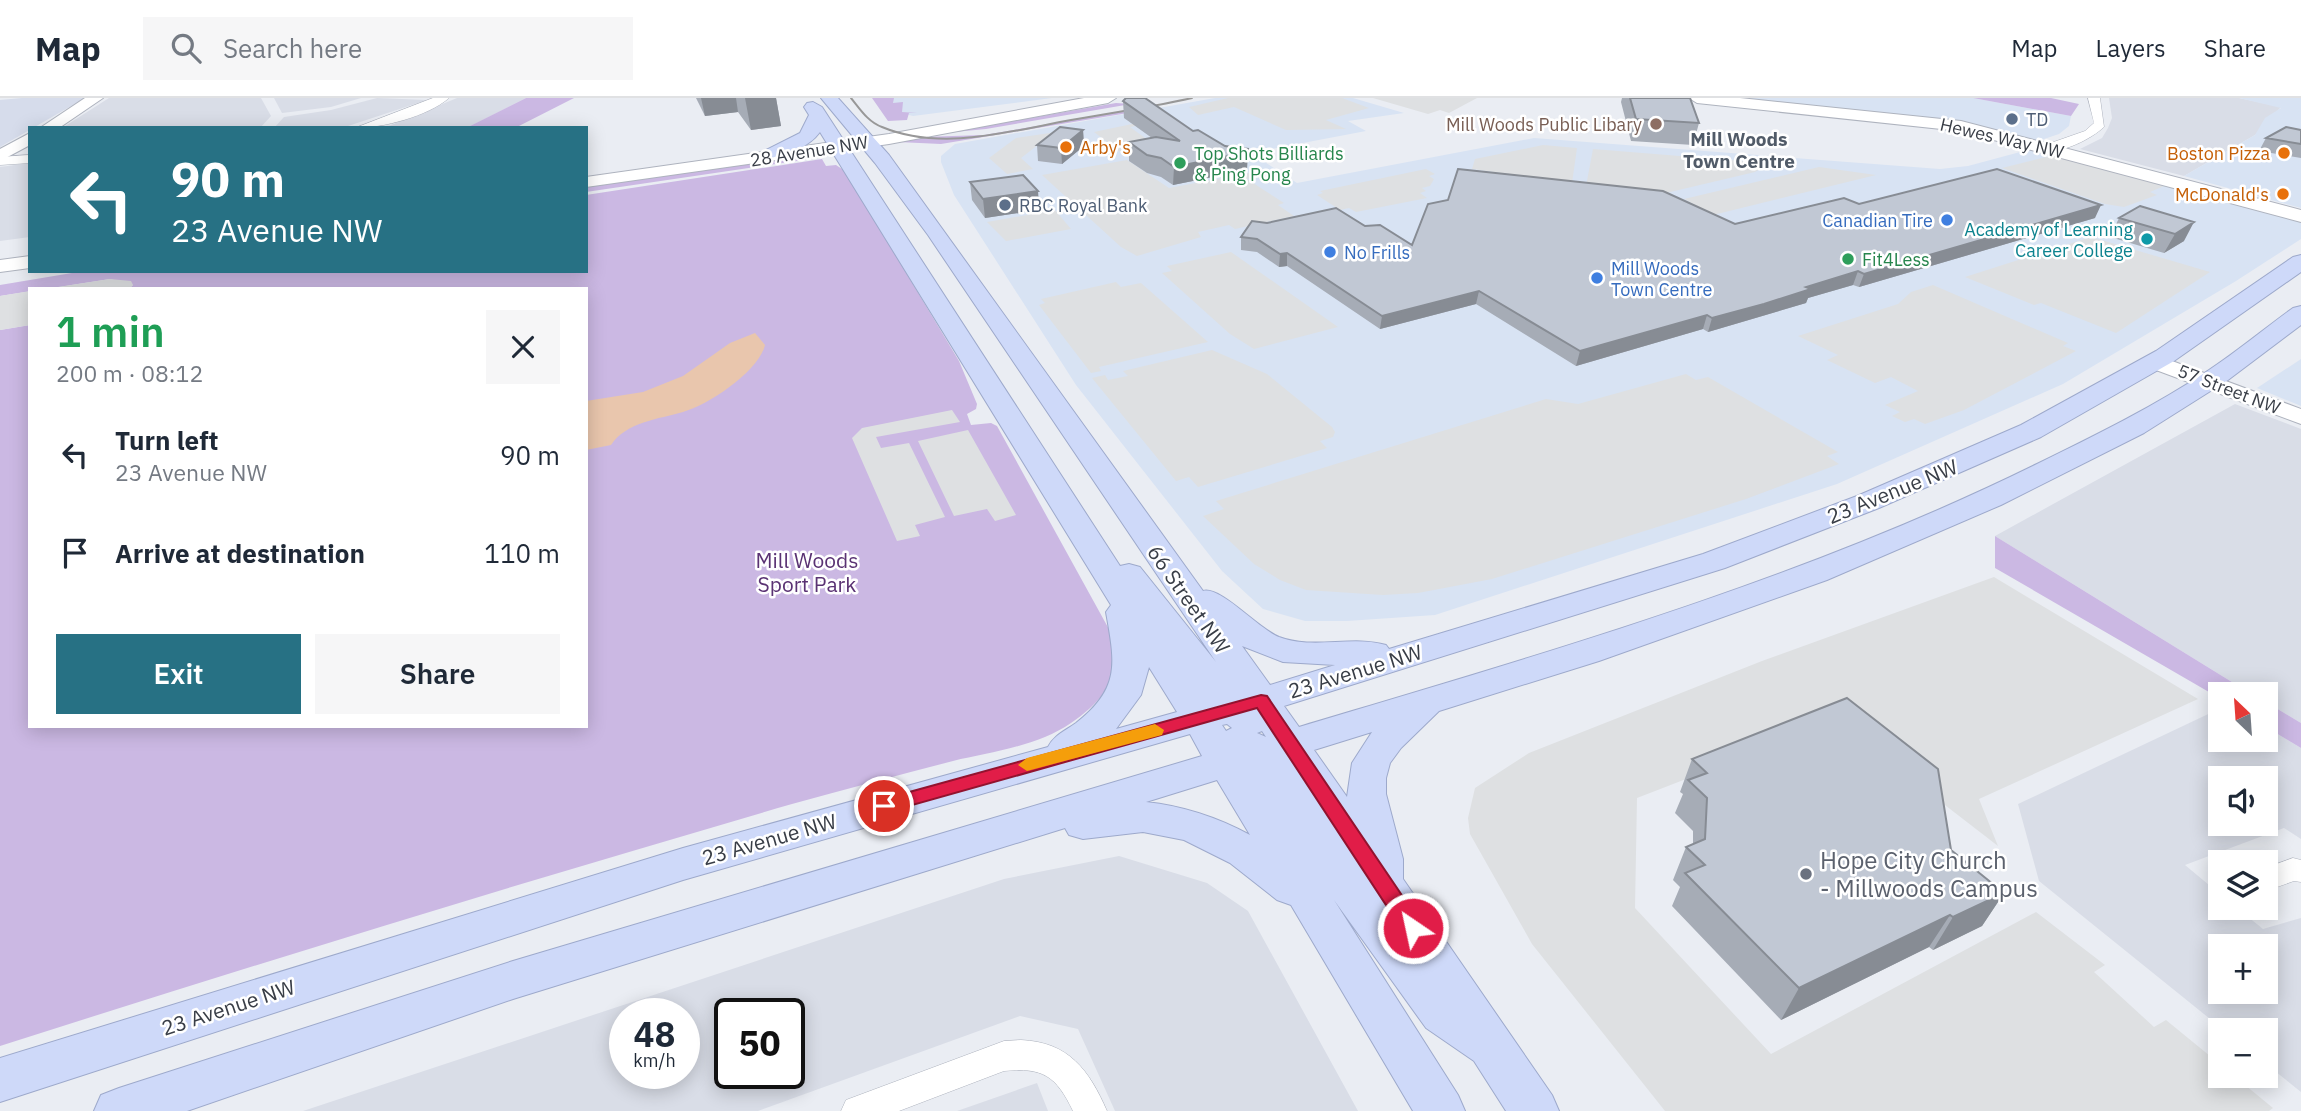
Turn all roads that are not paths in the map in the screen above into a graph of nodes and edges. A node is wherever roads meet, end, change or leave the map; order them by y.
1 (95, 98) edge
2 (443, 98) edge
3 (809, 98) edge
4 (829, 98) edge
5 (1108, 98) edge
6 (1697, 98) edge
7 (2094, 98) edge
8 (817, 116) junction
9 (51, 126) edge
10 (368, 126) edge
11 (28, 139) edge
12 (853, 142) junction
13 (2049, 148) junction
14 (771, 152) junction
15 (0, 158) edge
16 (28, 159) edge
17 (588, 180) edge
18 (588, 180) edge
19 (2301, 216) edge
20 (28, 262) edge
21 (2301, 262) edge
22 (0, 266) edge
23 (2276, 280) junction
24 (2301, 313) edge
25 (2156, 362) junction
26 (2209, 381) junction
27 (2301, 417) edge
28 (2064, 463) junction
29 (1080, 533) junction
30 (1162, 559) junction
31 (1714, 561) junction
32 (1121, 599) junction
33 (1415, 652) junction
34 (1430, 699) junction
35 (1245, 731) junction
36 (1035, 763) junction
37 (953, 846) junction
38 (2301, 871) edge
39 (2278, 875) edge
40 (1385, 888) junction
41 (1311, 904) junction
42 (757, 906) junction
43 (1498, 1054) junction
44 (0, 1080) edge
45 (119, 1111) edge
46 (858, 1111) edge
47 (1090, 1111) edge
48 (1440, 1111) edge
49 (1534, 1111) edge

1 - 9 street
2 - 10 street
3 - 8 main road, 66 Street NW
3 - 12 main road
4 - 12 main road, 66 Street NW
5 - 12 street, 28 Avenue NW
6 - 13 street, Hewes Way NW
7 - 13 street
8 - 12 main road, 66 Street NW
8 - 14 main road
11 - 15 street
12 - 14 street, 28 Avenue NW
12 - 17 street, 28 Avenue NW
12 - 29 main road, 66 Street NW
12 - 30 main road, 66 Street NW
13 - 19 street, Hewes Way NW
14 - 18 street, 28 Avenue NW
15 - 16 street
20 - 22 street
21 - 23 main road, 23 Avenue NW
23 - 25 main road, 23 Avenue NW
23 - 26 main road
24 - 26 main road, 23 Avenue NW
25 - 26 street, 57 Street NW
25 - 28 main road
25 - 31 main road, 23 Avenue NW
26 - 27 street, 57 Street NW
26 - 28 main road, 23 Avenue NW
28 - 34 main road, 23 Avenue NW
29 - 32 main road, 66 Street NW
29 - 35 main road
30 - 33 main road
30 - 35 main road, 66 Street NW
31 - 33 main road, 23 Avenue NW
31 - 35 main road
32 - 35 main road, 66 Street NW
32 - 36 main road
33 - 35 main road, 23 Avenue NW
34 - 35 main road, 23 Avenue NW
34 - 40 main road
35 - 36 main road, 23 Avenue NW
35 - 37 main road, 23 Avenue NW
35 - 40 main road, 66 Street NW
35 - 41 main road, 66 Street NW
35 - 42 main road
35 - 43 main road
36 - 44 main road, 23 Avenue NW
37 - 41 main road
37 - 42 main road, 23 Avenue NW
38 - 39 street
40 - 43 main road, 66 Street NW
41 - 48 main road, 66 Street NW
42 - 45 main road, 23 Avenue NW
43 - 49 main road, 66 Street NW
46 - 47 street

